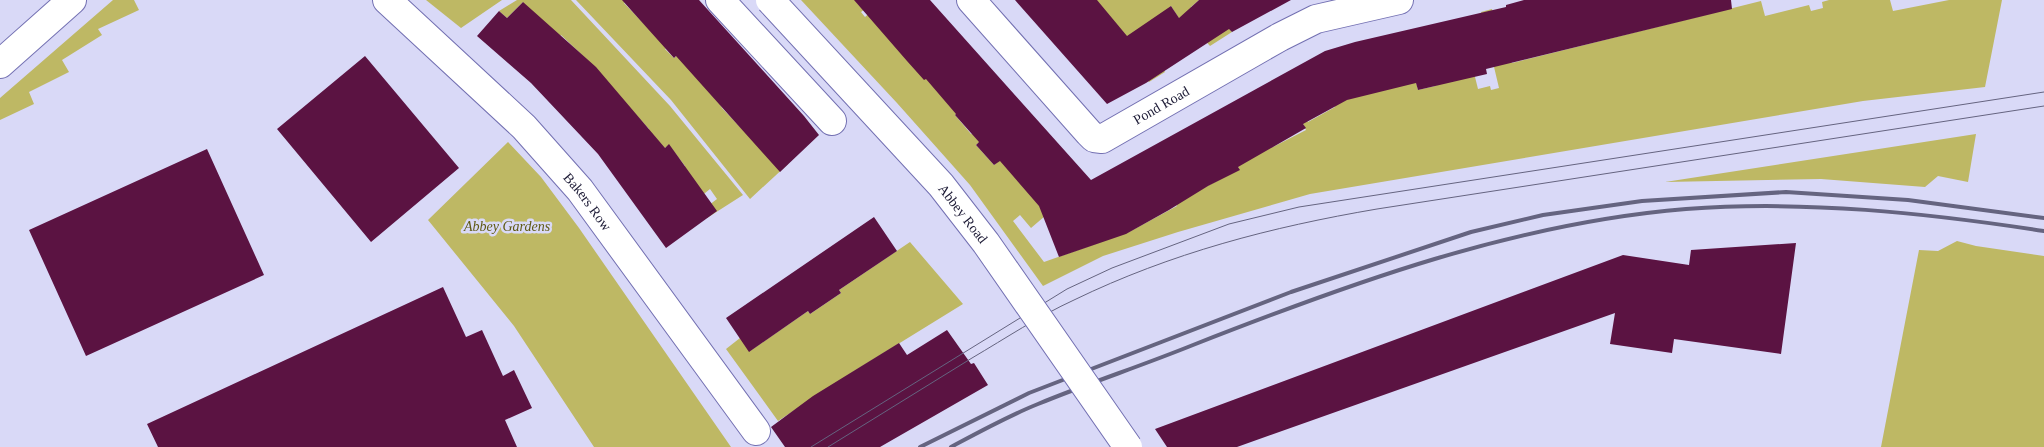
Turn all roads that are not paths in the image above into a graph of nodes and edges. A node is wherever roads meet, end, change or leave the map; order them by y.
1 (72, 0) edge
2 (387, 0) edge
3 (720, 0) edge
4 (770, 0) edge
5 (971, 0) edge
6 (1399, 0) edge
7 (1312, 10) edge
8 (0, 64) edge
9 (832, 121) dead end
10 (756, 431) dead end
11 (1128, 447) edge

1 - 8 street
2 - 10 street, Bakers Row
3 - 9 street
4 - 11 street, Abbey Road, bridge
5 - 7 street, Pond Road
6 - 7 street, Pond Road

